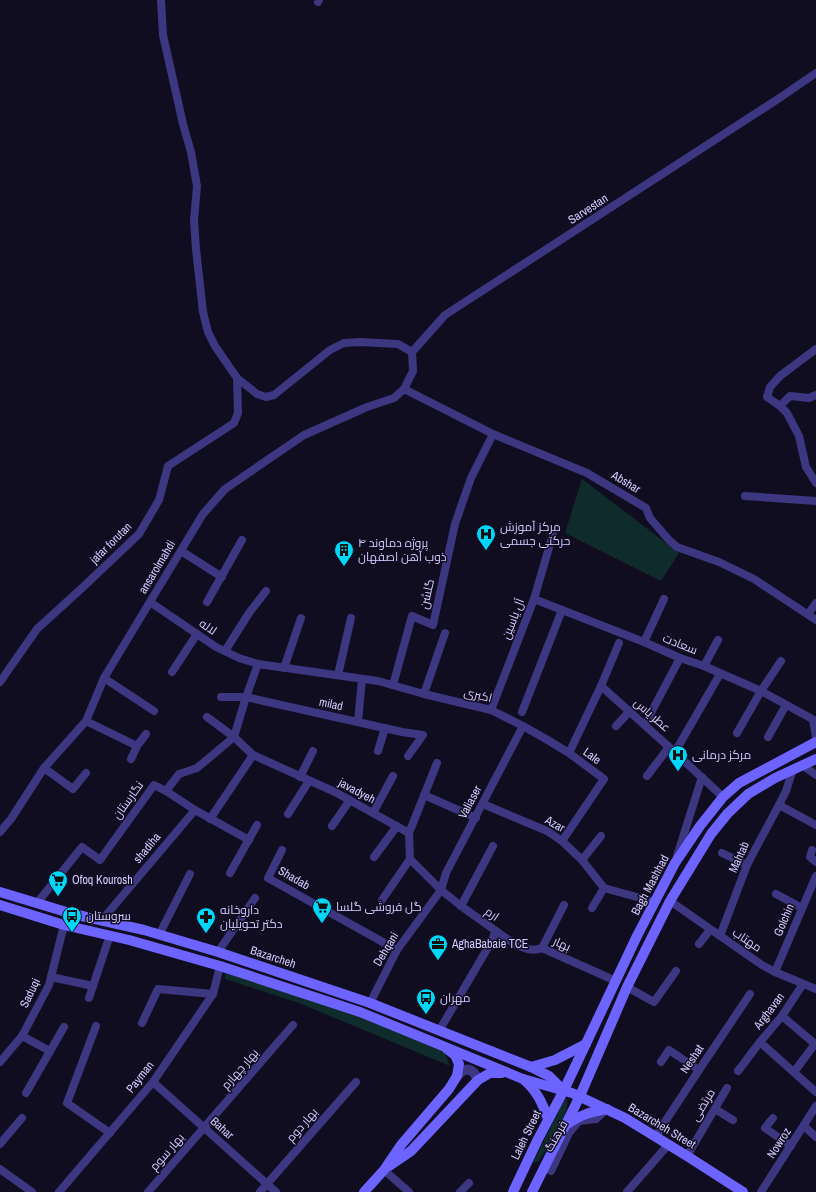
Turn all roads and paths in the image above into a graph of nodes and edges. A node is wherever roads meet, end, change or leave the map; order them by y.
1 (161, 0) edge
2 (816, 73) edge
3 (816, 349) edge
4 (412, 352) junction
5 (237, 378) junction
6 (404, 389) junction
7 (816, 395) edge
8 (780, 406) junction
9 (493, 434) junction
10 (816, 483) edge
11 (745, 496) dead end
12 (816, 501) edge
13 (553, 534) dead end
14 (242, 540) dead end
15 (181, 551) junction
16 (222, 577) junction
17 (266, 591) dead end
18 (534, 599) junction
19 (664, 599) dead end
20 (150, 602) junction
21 (207, 602) dead end
22 (816, 603) edge
23 (562, 610) junction
24 (808, 614) junction
25 (301, 618) dead end
26 (351, 618) dead end
27 (816, 620) edge
28 (445, 633) dead end
29 (197, 634) junction
30 (718, 640) dead end
31 (644, 642) junction
32 (619, 643) dead end
33 (225, 651) junction
34 (680, 658) junction
35 (781, 661) dead end
36 (258, 664) junction
37 (704, 666) junction
38 (284, 668) junction
39 (172, 672) dead end
40 (720, 674) junction
41 (338, 675) junction
42 (104, 678) junction
43 (1, 679) edge
44 (362, 679) junction
45 (393, 685) junction
46 (601, 686) junction
47 (761, 691) junction
48 (424, 694) junction
49 (221, 696) dead end
50 (246, 697) junction
51 (786, 705) junction
52 (154, 710) dead end
53 (491, 710) junction
54 (630, 711) junction
55 (522, 712) dead end
56 (207, 717) dead end
57 (815, 719) edge
58 (86, 721) junction
59 (358, 722) junction
60 (645, 724) junction
61 (523, 726) junction
62 (616, 726) dead end
63 (385, 728) junction
64 (737, 733) dead end
65 (146, 734) dead end
66 (234, 737) junction
67 (768, 737) dead end
68 (816, 737) edge
69 (816, 742) edge
70 (137, 746) junction
71 (672, 749) junction
72 (314, 751) dead end
73 (378, 751) dead end
74 (569, 753) junction
75 (253, 755) junction
76 (408, 756) dead end
77 (131, 759) dead end
78 (816, 759) edge
79 (437, 763) dead end
80 (797, 767) junction
81 (44, 768) junction
82 (86, 773) dead end
83 (816, 775) edge
84 (393, 776) dead end
85 (647, 776) dead end
86 (300, 777) junction
87 (702, 777) junction
88 (775, 778) junction
89 (310, 781) junction
90 (166, 791) junction
91 (786, 791) junction
92 (424, 796) junction
93 (723, 797) junction
94 (350, 800) junction
95 (483, 804) junction
96 (779, 805) junction
97 (195, 810) junction
98 (373, 813) junction
99 (288, 814) dead end
100 (210, 818) junction
101 (476, 818) junction
102 (257, 825) dead end
103 (816, 825) edge
104 (332, 826) dead end
105 (397, 826) junction
106 (700, 826) junction
107 (0, 832) edge
108 (409, 833) junction
109 (711, 834) junction
110 (601, 836) dead end
111 (249, 840) junction
112 (562, 841) junction
113 (493, 846) dead end
114 (282, 850) dead end
115 (812, 850) dead end
116 (722, 853) dead end
117 (374, 857) dead end
118 (410, 859) junction
119 (582, 860) junction
120 (816, 862) edge
121 (675, 863) junction
122 (747, 865) junction
123 (230, 873) dead end
124 (190, 874) dead end
125 (816, 876) edge
126 (604, 888) junction
127 (441, 890) junction
128 (0, 892) edge
129 (776, 894) dead end
130 (255, 898) dead end
131 (382, 900) dead end
132 (655, 902) junction
133 (670, 902) junction
134 (37, 903) junction
135 (0, 905) edge
136 (564, 905) dead end
137 (461, 906) junction
138 (592, 908) dead end
139 (802, 908) junction
140 (102, 920) junction
141 (64, 925) junction
142 (144, 930) junction
143 (710, 930) junction
144 (496, 931) junction
145 (110, 935) junction
146 (161, 936) junction
147 (720, 936) junction
148 (140, 943) junction
149 (699, 944) dead end
150 (542, 948) junction
151 (161, 949) junction
152 (397, 950) junction
153 (218, 952) junction
154 (220, 966) junction
155 (676, 971) dead end
156 (775, 972) junction
157 (51, 977) junction
158 (616, 981) junction
159 (803, 984) junction
160 (93, 986) junction
161 (627, 987) junction
162 (816, 989) edge
163 (213, 994) junction
164 (750, 994) dead end
165 (89, 998) dead end
166 (370, 1003) junction
167 (782, 1016) junction
168 (142, 1023) dead end
169 (293, 1025) dead end
170 (96, 1026) dead end
171 (64, 1027) dead end
172 (439, 1031) junction
173 (22, 1036) junction
174 (760, 1042) junction
175 (586, 1044) junction
176 (444, 1047) junction
177 (50, 1051) junction
178 (0, 1062) edge
179 (661, 1062) dead end
180 (531, 1067) junction
181 (699, 1070) junction
182 (738, 1071) dead end
183 (794, 1072) junction
184 (508, 1073) junction
185 (457, 1076) junction
186 (523, 1079) junction
187 (478, 1080) junction
188 (153, 1082) junction
189 (356, 1082) dead end
190 (727, 1088) dead end
191 (564, 1090) junction
192 (816, 1092) edge
193 (26, 1093) dead end
194 (580, 1096) junction
195 (816, 1106) edge
196 (607, 1109) junction
197 (715, 1109) junction
198 (22, 1118) dead end
199 (548, 1118) junction
200 (773, 1118) dead end
201 (733, 1120) dead end
202 (565, 1126) junction
203 (804, 1126) junction
204 (204, 1128) junction
205 (110, 1133) junction
206 (655, 1137) junction
207 (816, 1137) edge
208 (0, 1144) edge
209 (668, 1145) junction
210 (791, 1146) junction
211 (687, 1156) junction
212 (525, 1166) junction
213 (0, 1169) edge
214 (384, 1170) junction
215 (546, 1172) junction
216 (468, 1183) dead end
217 (267, 1184) junction
218 (32, 1192) edge
219 (59, 1192) edge
220 (148, 1192) edge
221 (260, 1192) edge
222 (276, 1192) edge
223 (364, 1192) edge
224 (409, 1192) edge
225 (460, 1192) edge
226 (513, 1192) edge
227 (532, 1192) edge
228 (627, 1192) edge
229 (744, 1192) edge
230 (762, 1192) edge

1 - 5 street
2 - 4 street, Sarvestan
3 - 8 street
4 - 5 street
4 - 6 street
5 - 43 street, jafar forutan
6 - 9 street, Abshar
6 - 15 street, ansarolmahdi
7 - 8 street
8 - 10 street
9 - 24 street, Abshar
9 - 45 street, گلشن
11 - 12 street
13 - 18 street, آل یاسین
14 - 16 street
15 - 16 street
15 - 20 street, ansarolmahdi
16 - 21 street
17 - 33 street
18 - 23 street, سعادت
18 - 53 street, آل یاسین
19 - 31 street
20 - 29 street, لاله
20 - 42 street, ansarolmahdi
22 - 24 street
23 - 31 street, سعادت
23 - 55 street
24 - 27 street, Abshar
25 - 38 street
26 - 41 street
28 - 48 street
29 - 33 street, لاله
29 - 39 street
30 - 37 street
31 - 34 street, سعادت
32 - 46 street
33 - 36 street, لاله
34 - 37 street, سعادت
34 - 60 street
35 - 47 street
36 - 38 street
36 - 50 street
37 - 40 street, سعادت
38 - 41 street
40 - 47 street, سعادت
40 - 71 street
41 - 44 street
42 - 52 street
42 - 58 street, ansarolmahdi
44 - 45 street
44 - 59 street
45 - 48 street
46 - 54 street, عطر یاس
46 - 74 street
47 - 51 street, سعادت
47 - 64 street
48 - 53 street, اکبری
49 - 50 street, milad
50 - 59 street, milad
50 - 66 street
51 - 57 street, سعادت
51 - 67 street
53 - 61 street, اکبری
54 - 60 street, عطر یاس
54 - 62 street
56 - 66 street, javadyeh
57 - 68 street, سعادت
58 - 70 street
58 - 81 street, ansarolmahdi
59 - 63 street, milad
60 - 71 street, عطر یاس
61 - 74 street, Lale
61 - 95 street, Valiaser
63 - 73 street
63 - 76 street, milad
65 - 70 street
66 - 75 street, javadyeh
66 - 90 street
69 - 93 main road, Bagh Mashhad
70 - 77 street
71 - 85 street
71 - 87 street, عطر یاس
72 - 86 street
74 - 112 street, Lale
75 - 86 street, javadyeh
75 - 100 street
78 - 80 main road
79 - 92 street
80 - 83 street
80 - 88 main road
80 - 91 street, Mahtab
81 - 82 street
81 - 107 street, ansarolmahdi
84 - 98 street
86 - 89 street, javadyeh
87 - 93 street, عطر یاس
87 - 121 street
88 - 91 street
88 - 109 main road
89 - 94 street, javadyeh
89 - 99 street
90 - 97 street
90 - 134 street, نگارستان
91 - 96 street, Mahtab
92 - 101 street
92 - 108 street
93 - 106 main road, Bagh Mashhad
94 - 98 street, javadyeh
94 - 104 street
95 - 101 street, Valiaser
95 - 112 street, Azar
96 - 103 street
96 - 122 street, Mahtab
97 - 100 street
97 - 140 street, shadiha
98 - 105 street, javadyeh
100 - 111 street
101 - 127 street, Valiaser
102 - 111 street
105 - 108 street, javadyeh
105 - 117 street
106 - 109 main road
106 - 121 main road, Bagh Mashhad
108 - 118 street
109 - 133 main road
110 - 119 street
111 - 123 street
112 - 119 street, Azar
113 - 137 street
114 - 152 street, Shadab
115 - 120 street
116 - 122 street
118 - 127 street
118 - 131 street
119 - 126 street, Azar
121 - 132 main road, Bagh Mashhad
122 - 147 street, Mahtab
124 - 146 street
125 - 139 street, Golchin
126 - 132 street
126 - 138 street
127 - 137 street, ارم
127 - 152 street, Dehqani
128 - 134 main road, Bazarcheh
129 - 139 street
130 - 153 street
132 - 158 main road, Bagh Mashhad
133 - 143 street, مهتاب
133 - 161 main road
134 - 140 main road, Bazarcheh
135 - 141 main road, Bazarcheh
136 - 150 street, بهار
137 - 144 street, ارم
139 - 156 street, Golchin
140 - 142 main road, Bazarcheh
141 - 145 main road, Bazarcheh
141 - 157 street, Saduqi
142 - 146 main road, Bazarcheh
142 - 148 main road
143 - 147 street, مهتاب
143 - 149 street
144 - 150 street
144 - 172 street, ارم
145 - 148 main road, Bazarcheh
145 - 160 street
146 - 151 main road
146 - 153 main road, Bazarcheh
147 - 156 street, مهتاب
148 - 151 main road, Bazarcheh
150 - 158 street, بهار
151 - 154 main road, Bazarcheh
152 - 166 street, Dehqani
153 - 166 main road, Bazarcheh
154 - 163 street, Payman
154 - 176 main road, Bazarcheh
155 - 161 street
156 - 159 street, مهتاب
157 - 160 street
157 - 173 street, Saduqi
158 - 175 main road, Bagh Mashhad
159 - 162 street, مهتاب
159 - 167 street, Arghavan
160 - 165 street
161 - 194 main road
163 - 168 street
163 - 188 street, Payman
164 - 181 street, Neshat
166 - 172 main road, Bazarcheh
167 - 174 street, Arghavan
167 - 183 street
169 - 204 street, بهار چهارم
170 - 205 street
171 - 177 street
172 - 180 main road, Bazarcheh
173 - 177 street
173 - 178 street, Saduqi
174 - 182 street, Arghavan
174 - 183 street
175 - 180 main road
175 - 191 main road, Bagh Mashhad
176 - 184 main road, Bazarcheh
176 - 185 main road
177 - 193 street
179 - 181 street
180 - 191 main road
181 - 206 street, Neshat
183 - 192 street
184 - 186 main road, Bazarcheh
184 - 187 main road
185 - 187 street
185 - 214 main road
186 - 191 main road
186 - 199 main road
187 - 214 main road
188 - 204 street, Bahar
188 - 205 street, Payman
189 - 217 street, بهار دوم
190 - 197 street, مرتضی
191 - 194 main road, Bazarcheh Street
191 - 199 main road, Laleh Street
194 - 196 main road, Bazarcheh Street
194 - 202 main road
195 - 203 street, Nowroz
196 - 202 main road
196 - 206 main road, Bazarcheh Street
196 - 215 street, فرهنگ
197 - 201 street
197 - 211 street, مرتضی
198 - 208 street
199 - 212 main road, Laleh Street
200 - 210 street
202 - 215 main road
203 - 207 street
203 - 210 street, Nowroz
204 - 217 street, Bahar
204 - 220 street, بهار سوم
205 - 219 street, Payman
206 - 209 main road, Bazarcheh Street
209 - 211 main road, Bazarcheh Street
209 - 228 street
210 - 230 street, Nowroz
211 - 229 main road, Bazarcheh Street
212 - 215 main road
212 - 226 main road, Laleh Street
213 - 218 street
214 - 223 main road
214 - 224 street
215 - 227 main road
216 - 225 street
217 - 221 street, بهار دوم
217 - 222 street, Bahar

